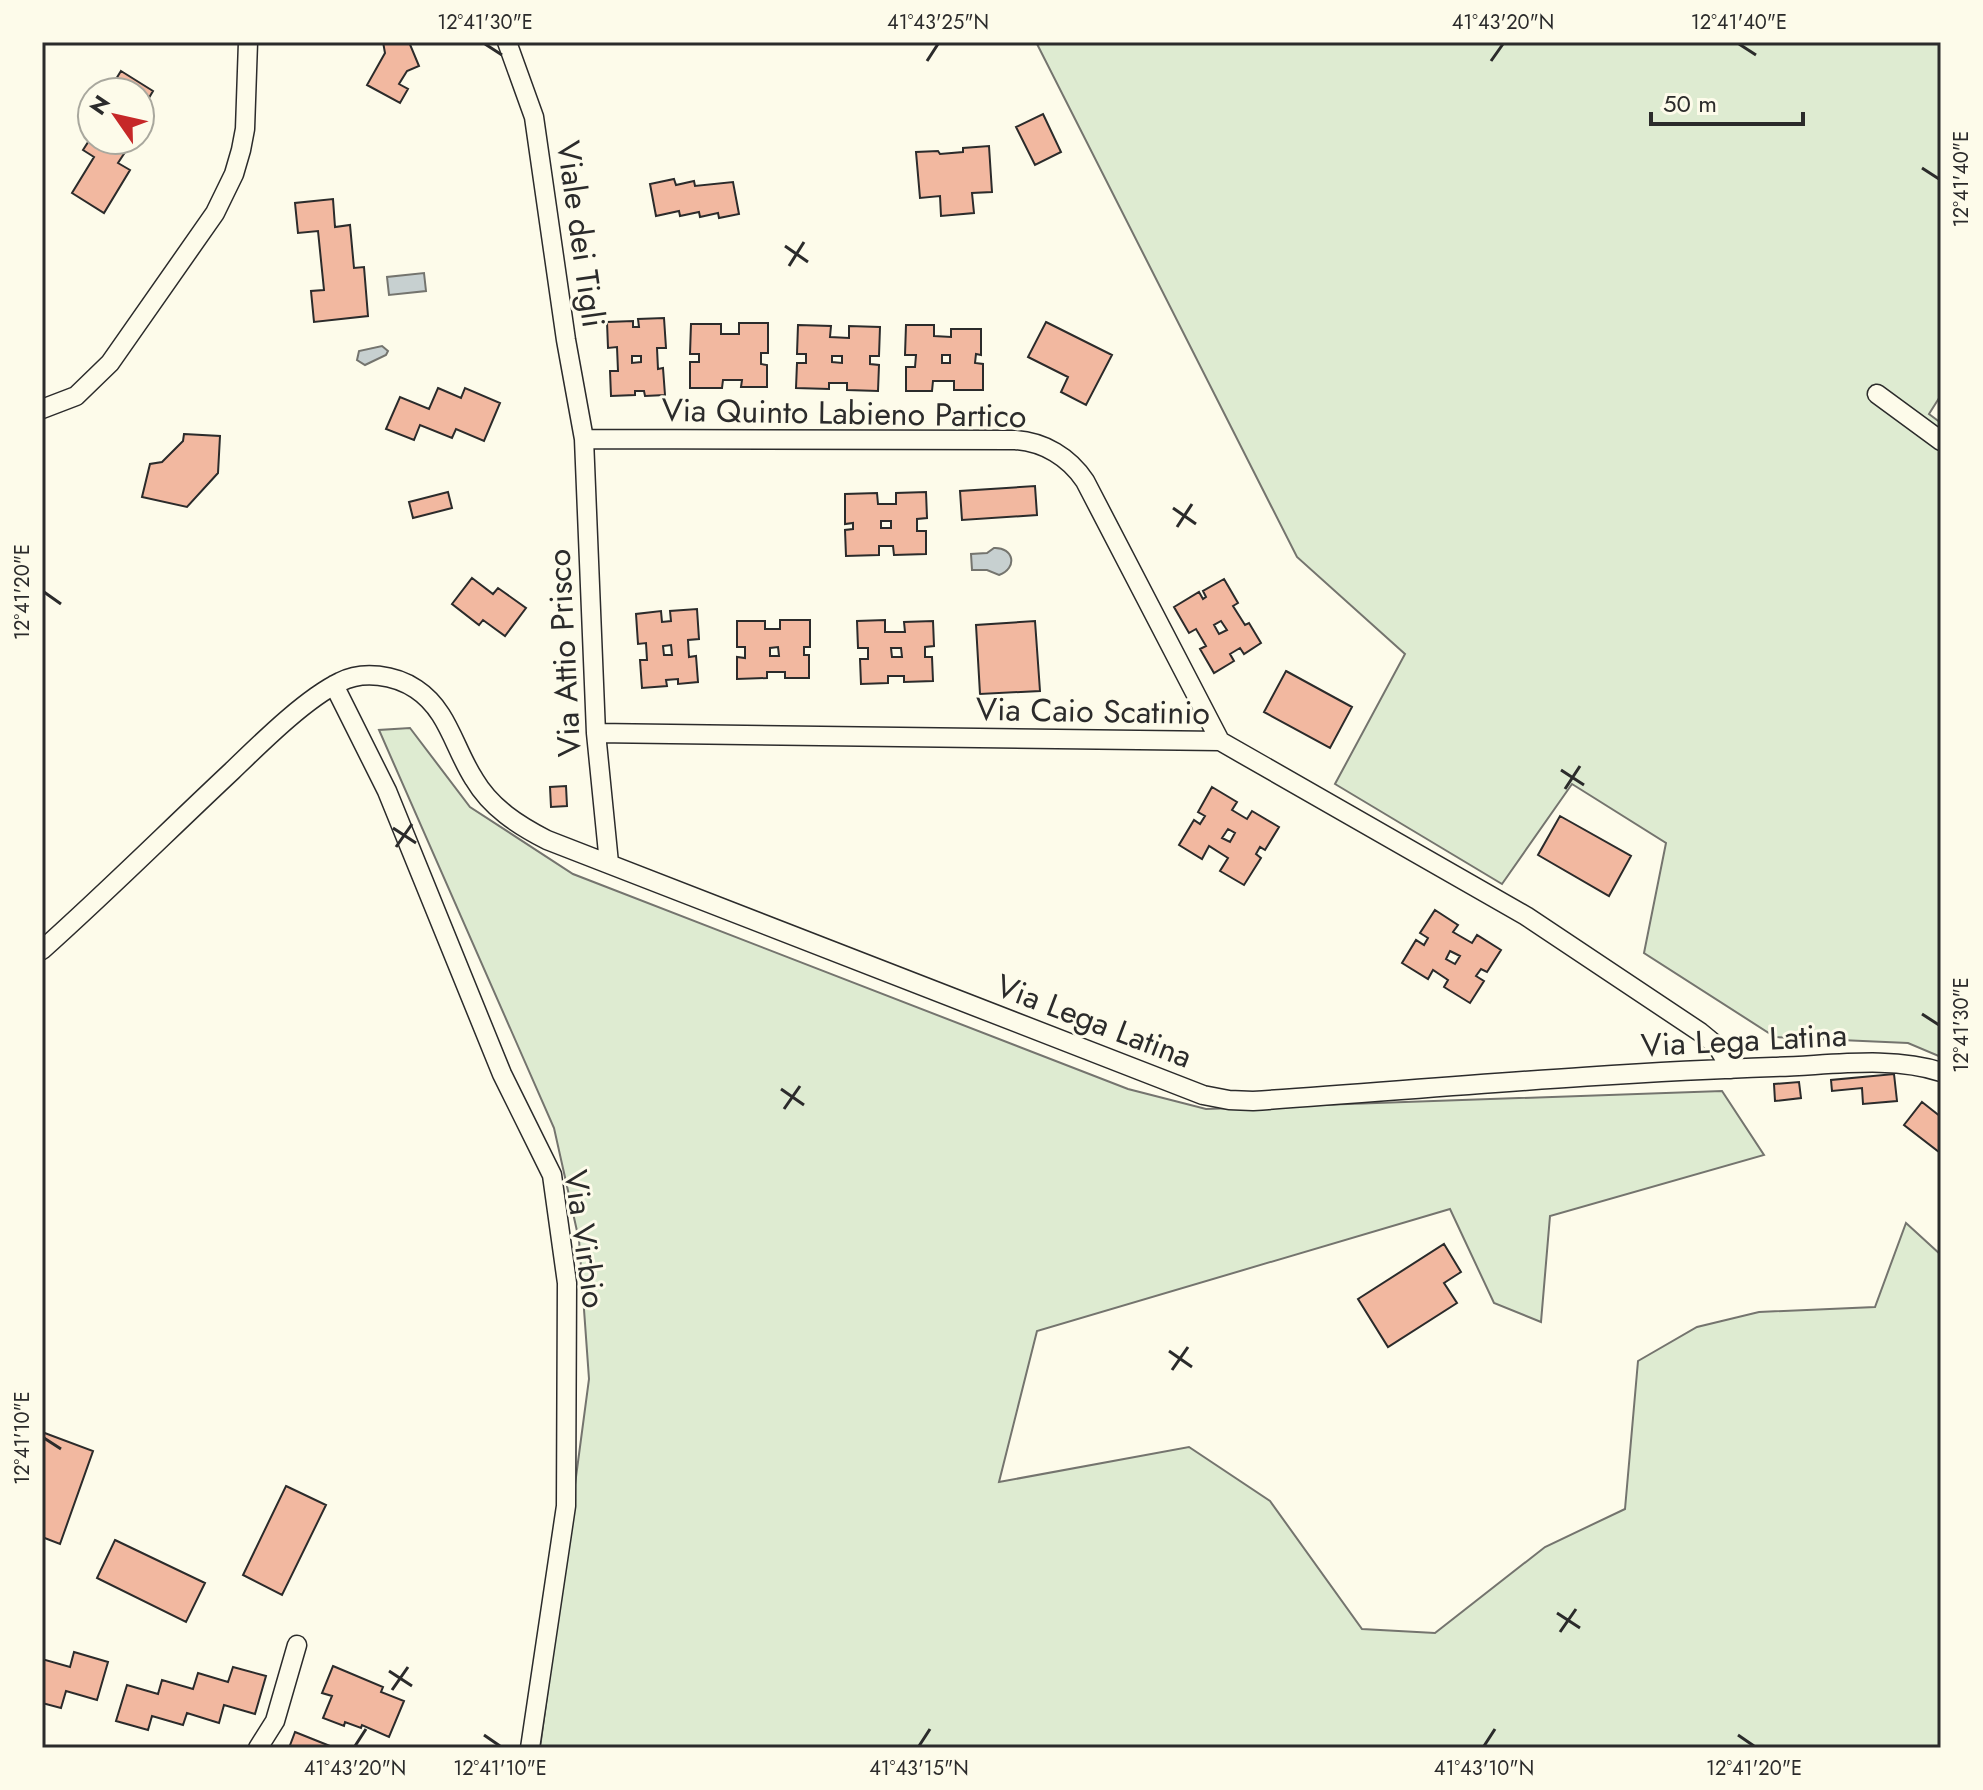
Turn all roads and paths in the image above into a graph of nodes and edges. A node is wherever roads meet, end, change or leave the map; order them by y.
1 (248, 42) edge
2 (507, 42) edge
3 (1877, 394) dead end
4 (42, 409) edge
5 (584, 439) junction
6 (1941, 441) edge
7 (334, 685) junction
8 (596, 733) junction
9 (1220, 741) junction
10 (609, 863) junction
11 (42, 950) edge
12 (1731, 1069) junction
13 (1941, 1072) edge
14 (297, 1645) dead end
15 (258, 1748) edge
16 (530, 1748) edge

1 - 4 street
2 - 5 street, Viale dei Tigli
3 - 6 street
5 - 8 street, Via Attio Prisco
5 - 9 street, Via Quinto Labieno Partico
7 - 10 street, Via Lega Latina
7 - 11 street
7 - 16 street, Via Virbio
8 - 9 street, Via Caio Scatinio
8 - 10 street, Via Attio Prisco
9 - 12 street, Via Caio Scatinio
10 - 12 street, Via Lega Latina
12 - 13 street, Via Lega Latina
14 - 15 street

